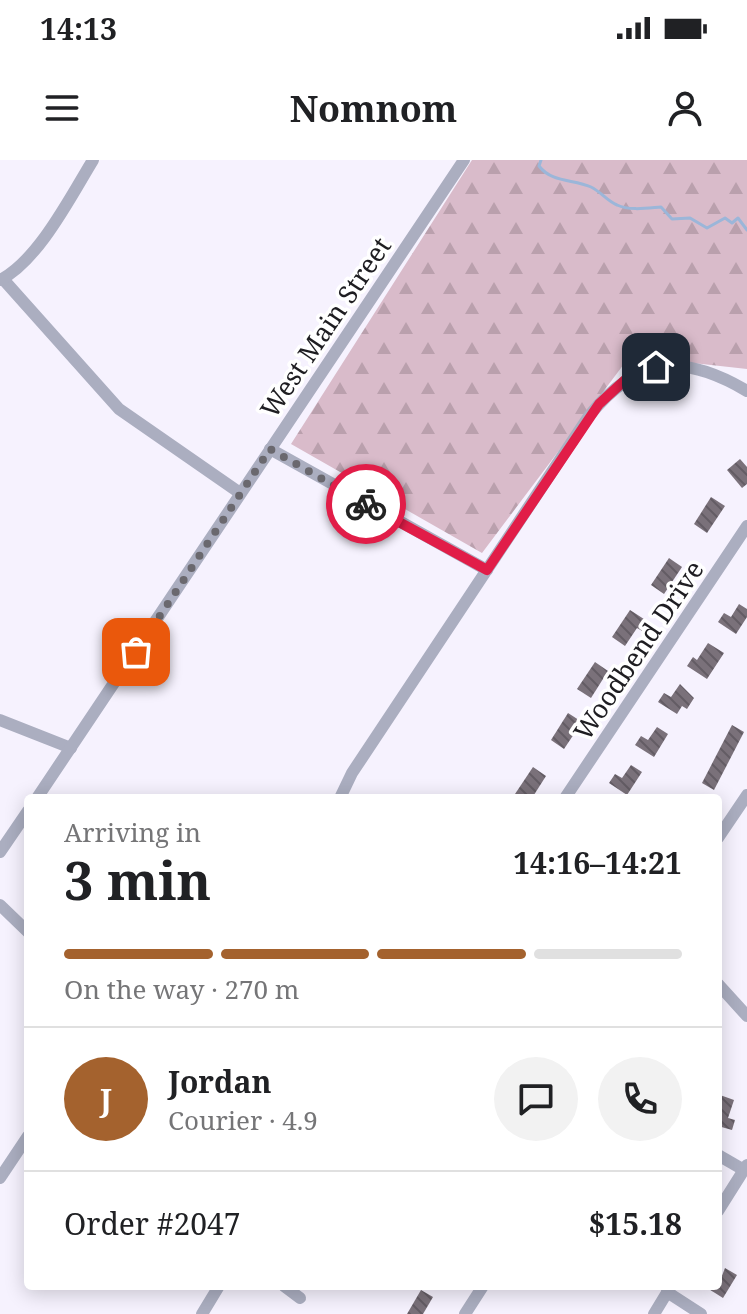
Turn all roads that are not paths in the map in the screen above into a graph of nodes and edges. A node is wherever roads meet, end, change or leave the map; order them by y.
1 (93, 160) edge
2 (464, 160) edge
3 (2, 280) edge
4 (747, 391) edge
5 (270, 449) junction
6 (240, 493) junction
7 (747, 526) edge
8 (487, 570) junction
9 (0, 720) edge
10 (71, 748) junction
11 (40, 794) edge
12 (342, 794) edge
13 (568, 794) edge
14 (747, 795) edge
15 (742, 812) edge
16 (24, 817) edge
17 (722, 834) edge
18 (0, 852) edge
19 (0, 905) edge
20 (24, 928) edge
21 (722, 988) edge
22 (747, 1016) edge
23 (24, 1142) edge
24 (722, 1157) edge
25 (745, 1168) edge
26 (0, 1178) edge
27 (722, 1205) edge
28 (216, 1290) edge
29 (289, 1290) edge
30 (480, 1290) edge
31 (668, 1290) edge
32 (670, 1290) edge
33 (300, 1298) dead end
34 (202, 1314) edge
35 (465, 1314) edge
36 (654, 1314) edge
37 (701, 1314) edge

1 - 3 street
2 - 5 street, West Main Street
3 - 6 street
4 - 8 street
5 - 6 street, West Main Street
5 - 8 street
6 - 10 street, West Main Street
7 - 13 street, Woodbend Drive
8 - 12 street
9 - 10 street
10 - 11 street, West Main Street
14 - 15 street
15 - 17 street
16 - 18 street
19 - 20 street
21 - 22 street
23 - 26 street
24 - 25 street
25 - 27 street
28 - 34 street
29 - 33 street
30 - 35 street
31 - 36 street
32 - 37 street

